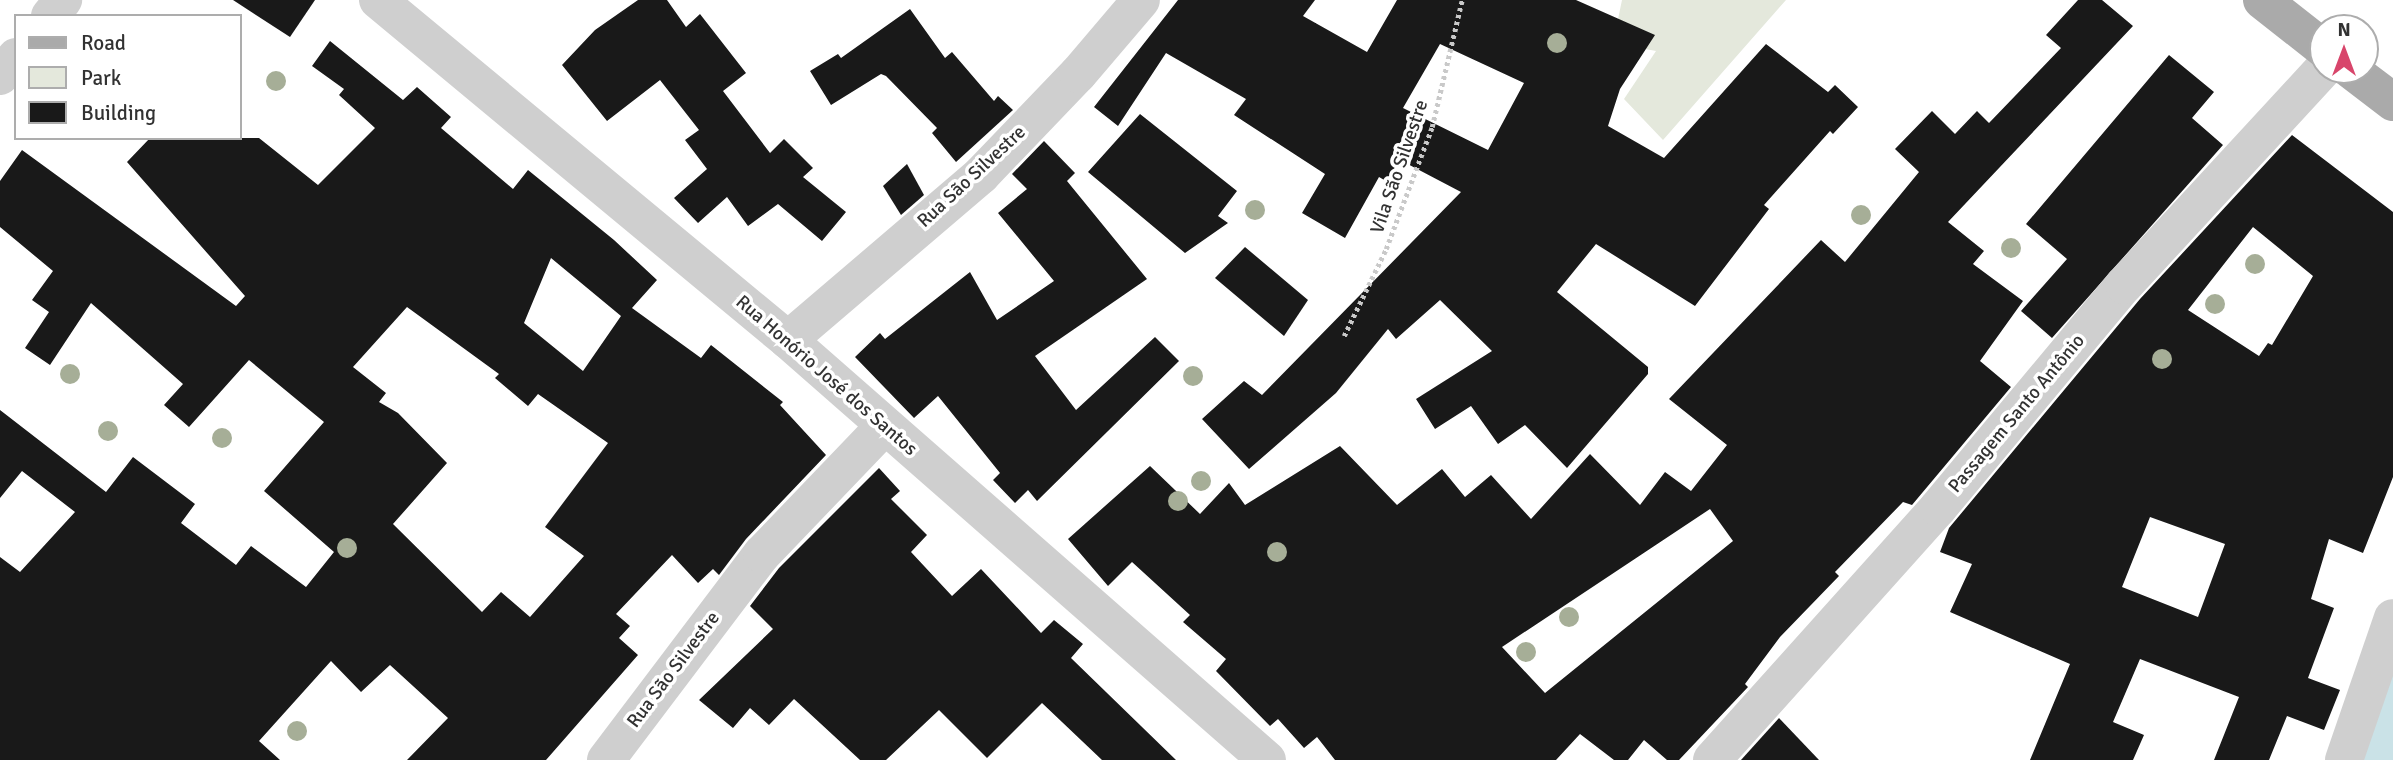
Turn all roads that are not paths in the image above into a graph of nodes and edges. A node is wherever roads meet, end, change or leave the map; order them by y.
1 (63, 0) edge
2 (378, 0) edge
3 (1141, 0) edge
4 (2262, 0) edge
5 (52, 14) edge
6 (2309, 37) edge
7 (14, 59) edge
8 (0, 76) edge
9 (2309, 84) edge
10 (2369, 84) edge
11 (2393, 102) edge
12 (788, 340) junction
13 (884, 427) junction
14 (2393, 618) edge
15 (606, 760) edge
16 (1267, 760) edge
17 (1712, 760) edge
18 (2344, 760) edge

1 - 5 street
2 - 12 street, Rua Honório José dos Santos
3 - 12 street, Rua São Silvestre
4 - 6 main road
7 - 8 street
9 - 17 street, Passagem Santo Antônio
10 - 11 main road
12 - 13 street, Rua Honório José dos Santos
13 - 15 street, Rua São Silvestre
13 - 16 street, Rua Honório José dos Santos
14 - 18 street

